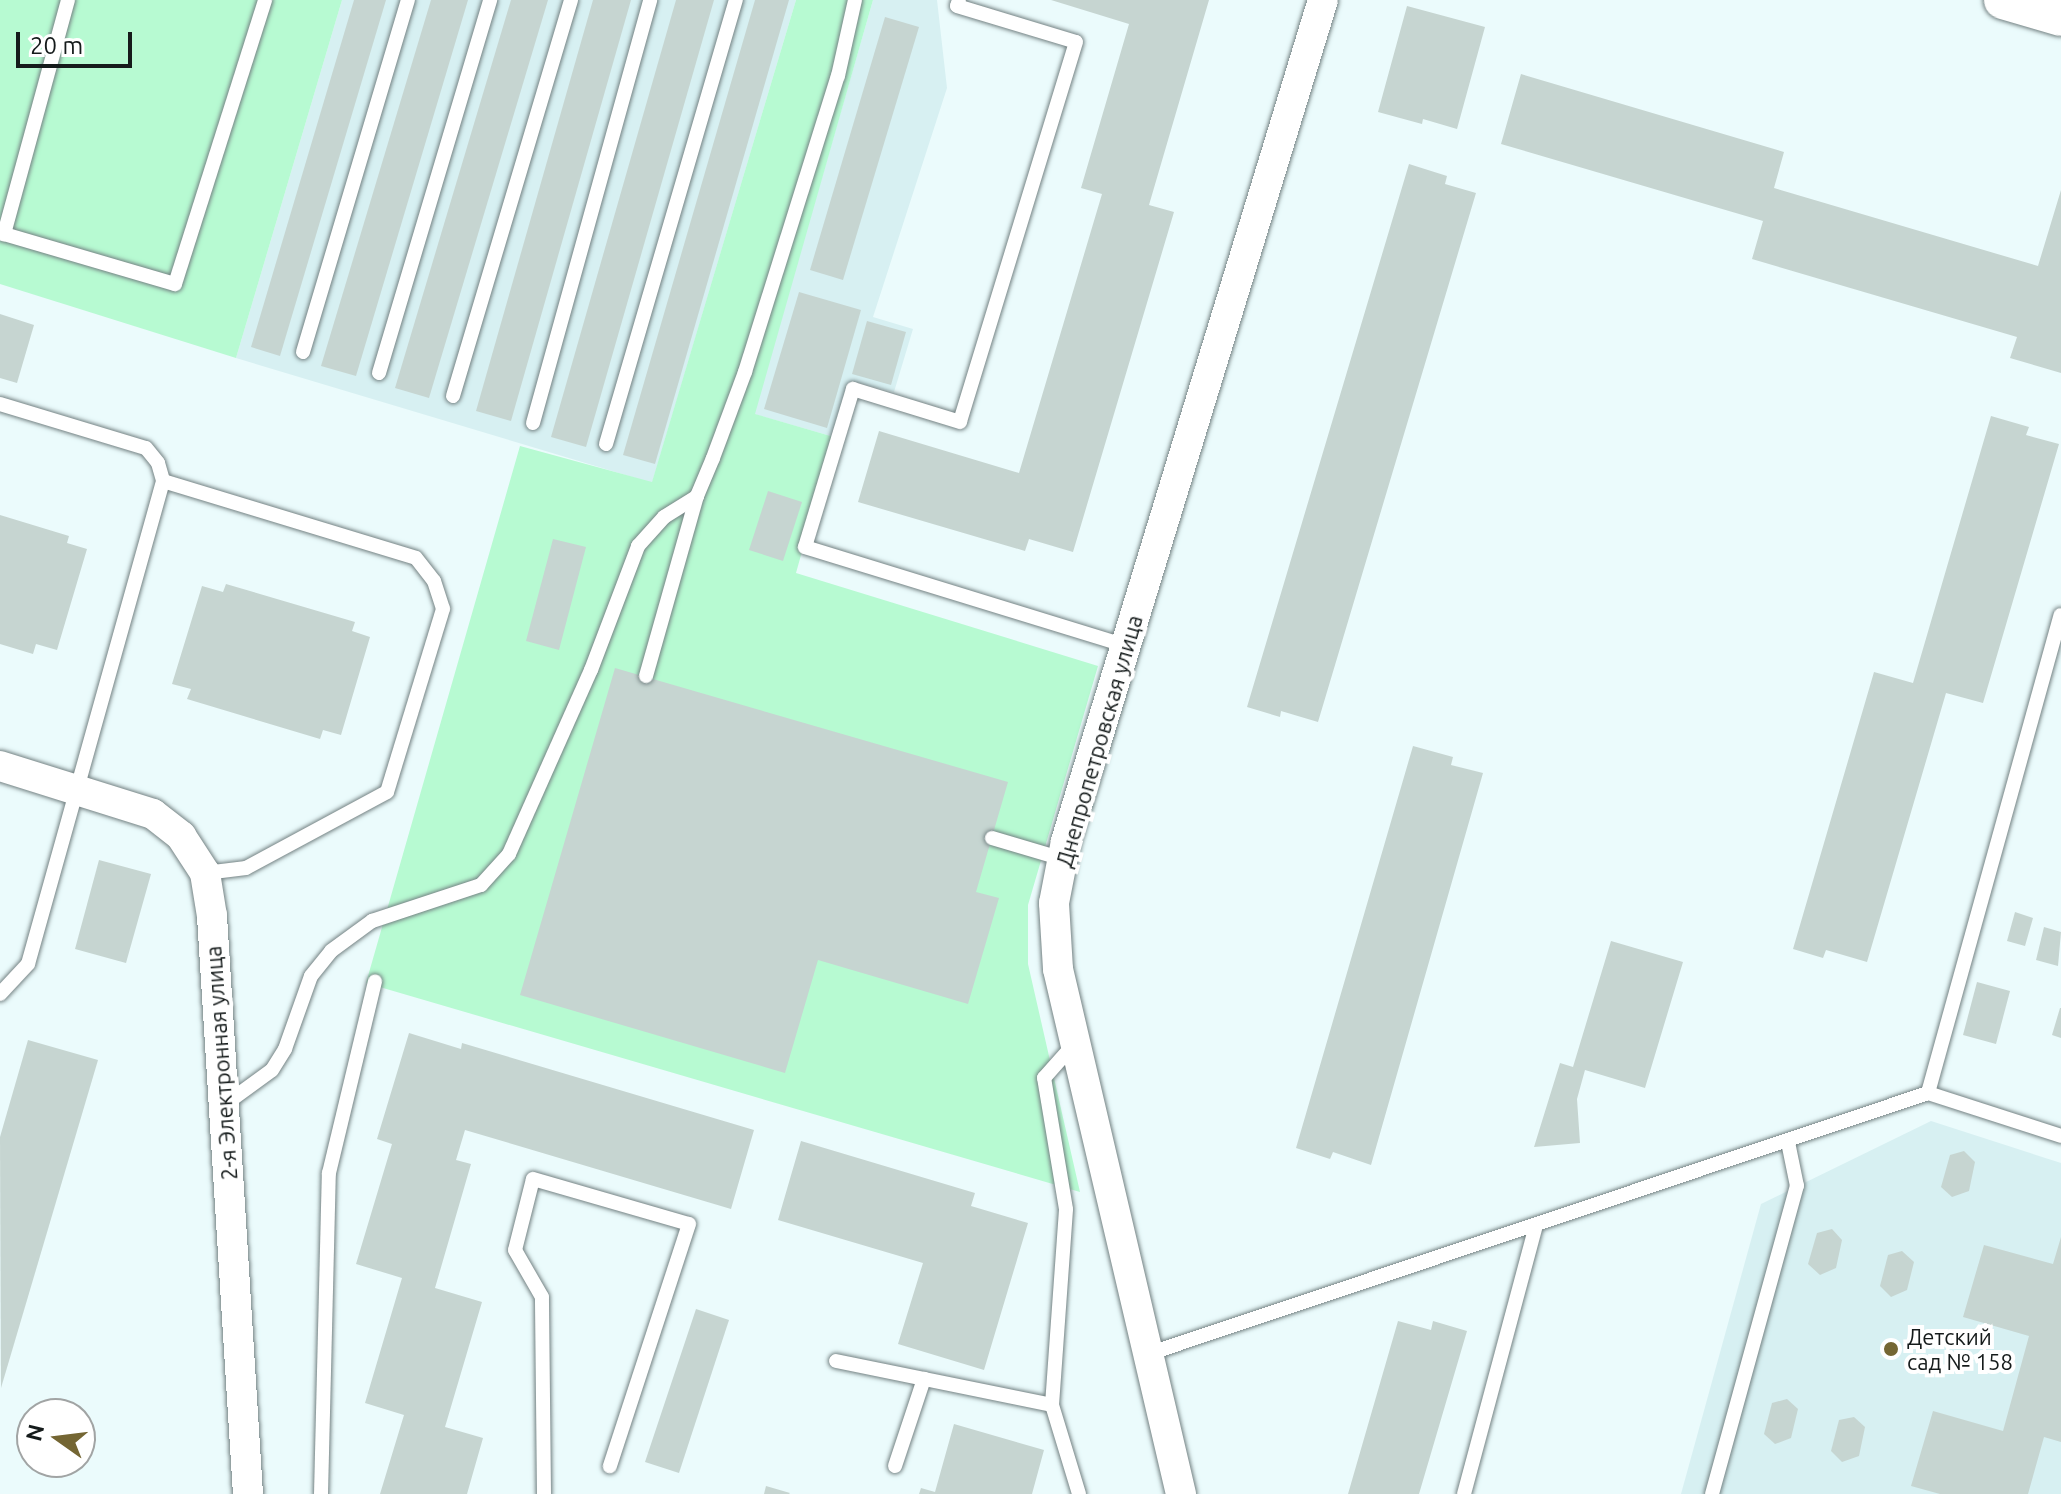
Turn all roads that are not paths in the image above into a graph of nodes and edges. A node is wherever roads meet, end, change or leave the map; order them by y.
1 (68, 0) edge
2 (265, 0) edge
3 (408, 0) edge
4 (490, 0) edge
5 (571, 0) edge
6 (650, 0) edge
7 (736, 0) edge
8 (855, 0) edge
9 (959, 0) edge
10 (1323, 0) edge
11 (2003, 0) edge
12 (2061, 17) edge
13 (303, 352) dead end
14 (379, 373) dead end
15 (453, 396) dead end
16 (0, 404) edge
17 (533, 423) dead end
18 (606, 444) dead end
19 (163, 481) junction
20 (697, 496) junction
21 (2061, 615) edge
22 (1127, 646) junction
23 (646, 676) dead end
24 (0, 766) edge
25 (77, 790) junction
26 (992, 838) dead end
27 (1063, 859) junction
28 (205, 873) junction
29 (375, 981) dead end
30 (0, 994) edge
31 (1075, 1043) junction
32 (1928, 1093) junction
33 (224, 1105) junction
34 (2061, 1136) edge
35 (1788, 1142) junction
36 (1536, 1225) junction
37 (1148, 1354) junction
38 (836, 1361) dead end
39 (924, 1379) junction
40 (1052, 1405) junction
41 (610, 1466) dead end
42 (895, 1466) dead end
43 (248, 1494) edge
44 (321, 1494) edge
45 (544, 1494) edge
46 (1079, 1494) edge
47 (1181, 1494) edge
48 (1464, 1494) edge
49 (1712, 1494) edge

1 - 2 lane
3 - 13 lane
4 - 14 lane
5 - 15 lane
6 - 17 lane
7 - 18 lane
8 - 20 lane
9 - 22 lane
10 - 22 street, Днепропетровская улица
11 - 12 street
16 - 19 lane
19 - 25 lane
19 - 28 lane
20 - 23 lane
20 - 33 lane
21 - 32 lane
22 - 27 street, Днепропетровская улица
24 - 25 street, 2-я Электронная улица
25 - 28 street, 2-я Электронная улица
25 - 30 lane
26 - 27 lane
27 - 31 street, Днепропетровская улица
28 - 33 street, 2-я Электронная улица
29 - 44 lane
31 - 37 street, Днепропетровская улица
31 - 40 lane
32 - 34 lane
32 - 35 lane
33 - 43 street, 2-я Электронная улица
35 - 36 lane
35 - 49 lane
36 - 37 lane
36 - 48 lane
37 - 47 street, Днепропетровская улица
38 - 39 lane
39 - 40 lane
39 - 42 lane
40 - 46 lane
41 - 45 lane

